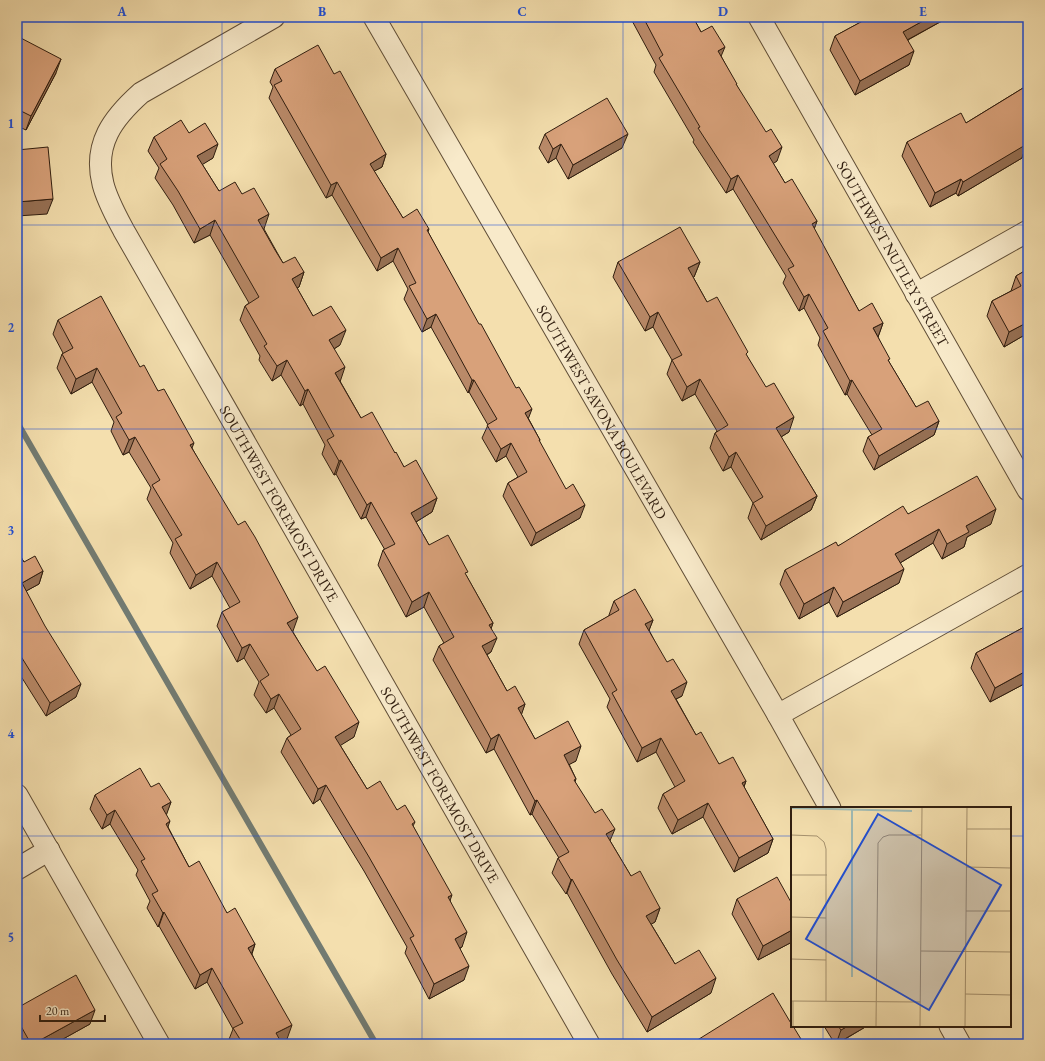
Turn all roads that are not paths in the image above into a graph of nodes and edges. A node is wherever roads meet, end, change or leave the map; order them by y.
1 (274, 17) edge
2 (374, 17) edge
3 (759, 17) edge
4 (1028, 231) edge
5 (916, 294) junction
6 (1028, 490) edge
7 (1028, 575) edge
8 (778, 715) junction
9 (17, 795) edge
10 (829, 807) edge
11 (49, 850) junction
12 (17, 869) edge
13 (159, 1044) edge
14 (589, 1044) edge

1 - 14 street, SOUTHWEST FOREMOST DRIVE
2 - 8 street, SOUTHWEST SAVONA BOULEVARD
3 - 5 street, SOUTHWEST NUTLEY STREET
4 - 5 street
5 - 6 street, SOUTHWEST NUTLEY STREET
7 - 8 street
8 - 10 street, SOUTHWEST SAVONA BOULEVARD
9 - 11 street
11 - 12 street
11 - 13 street

